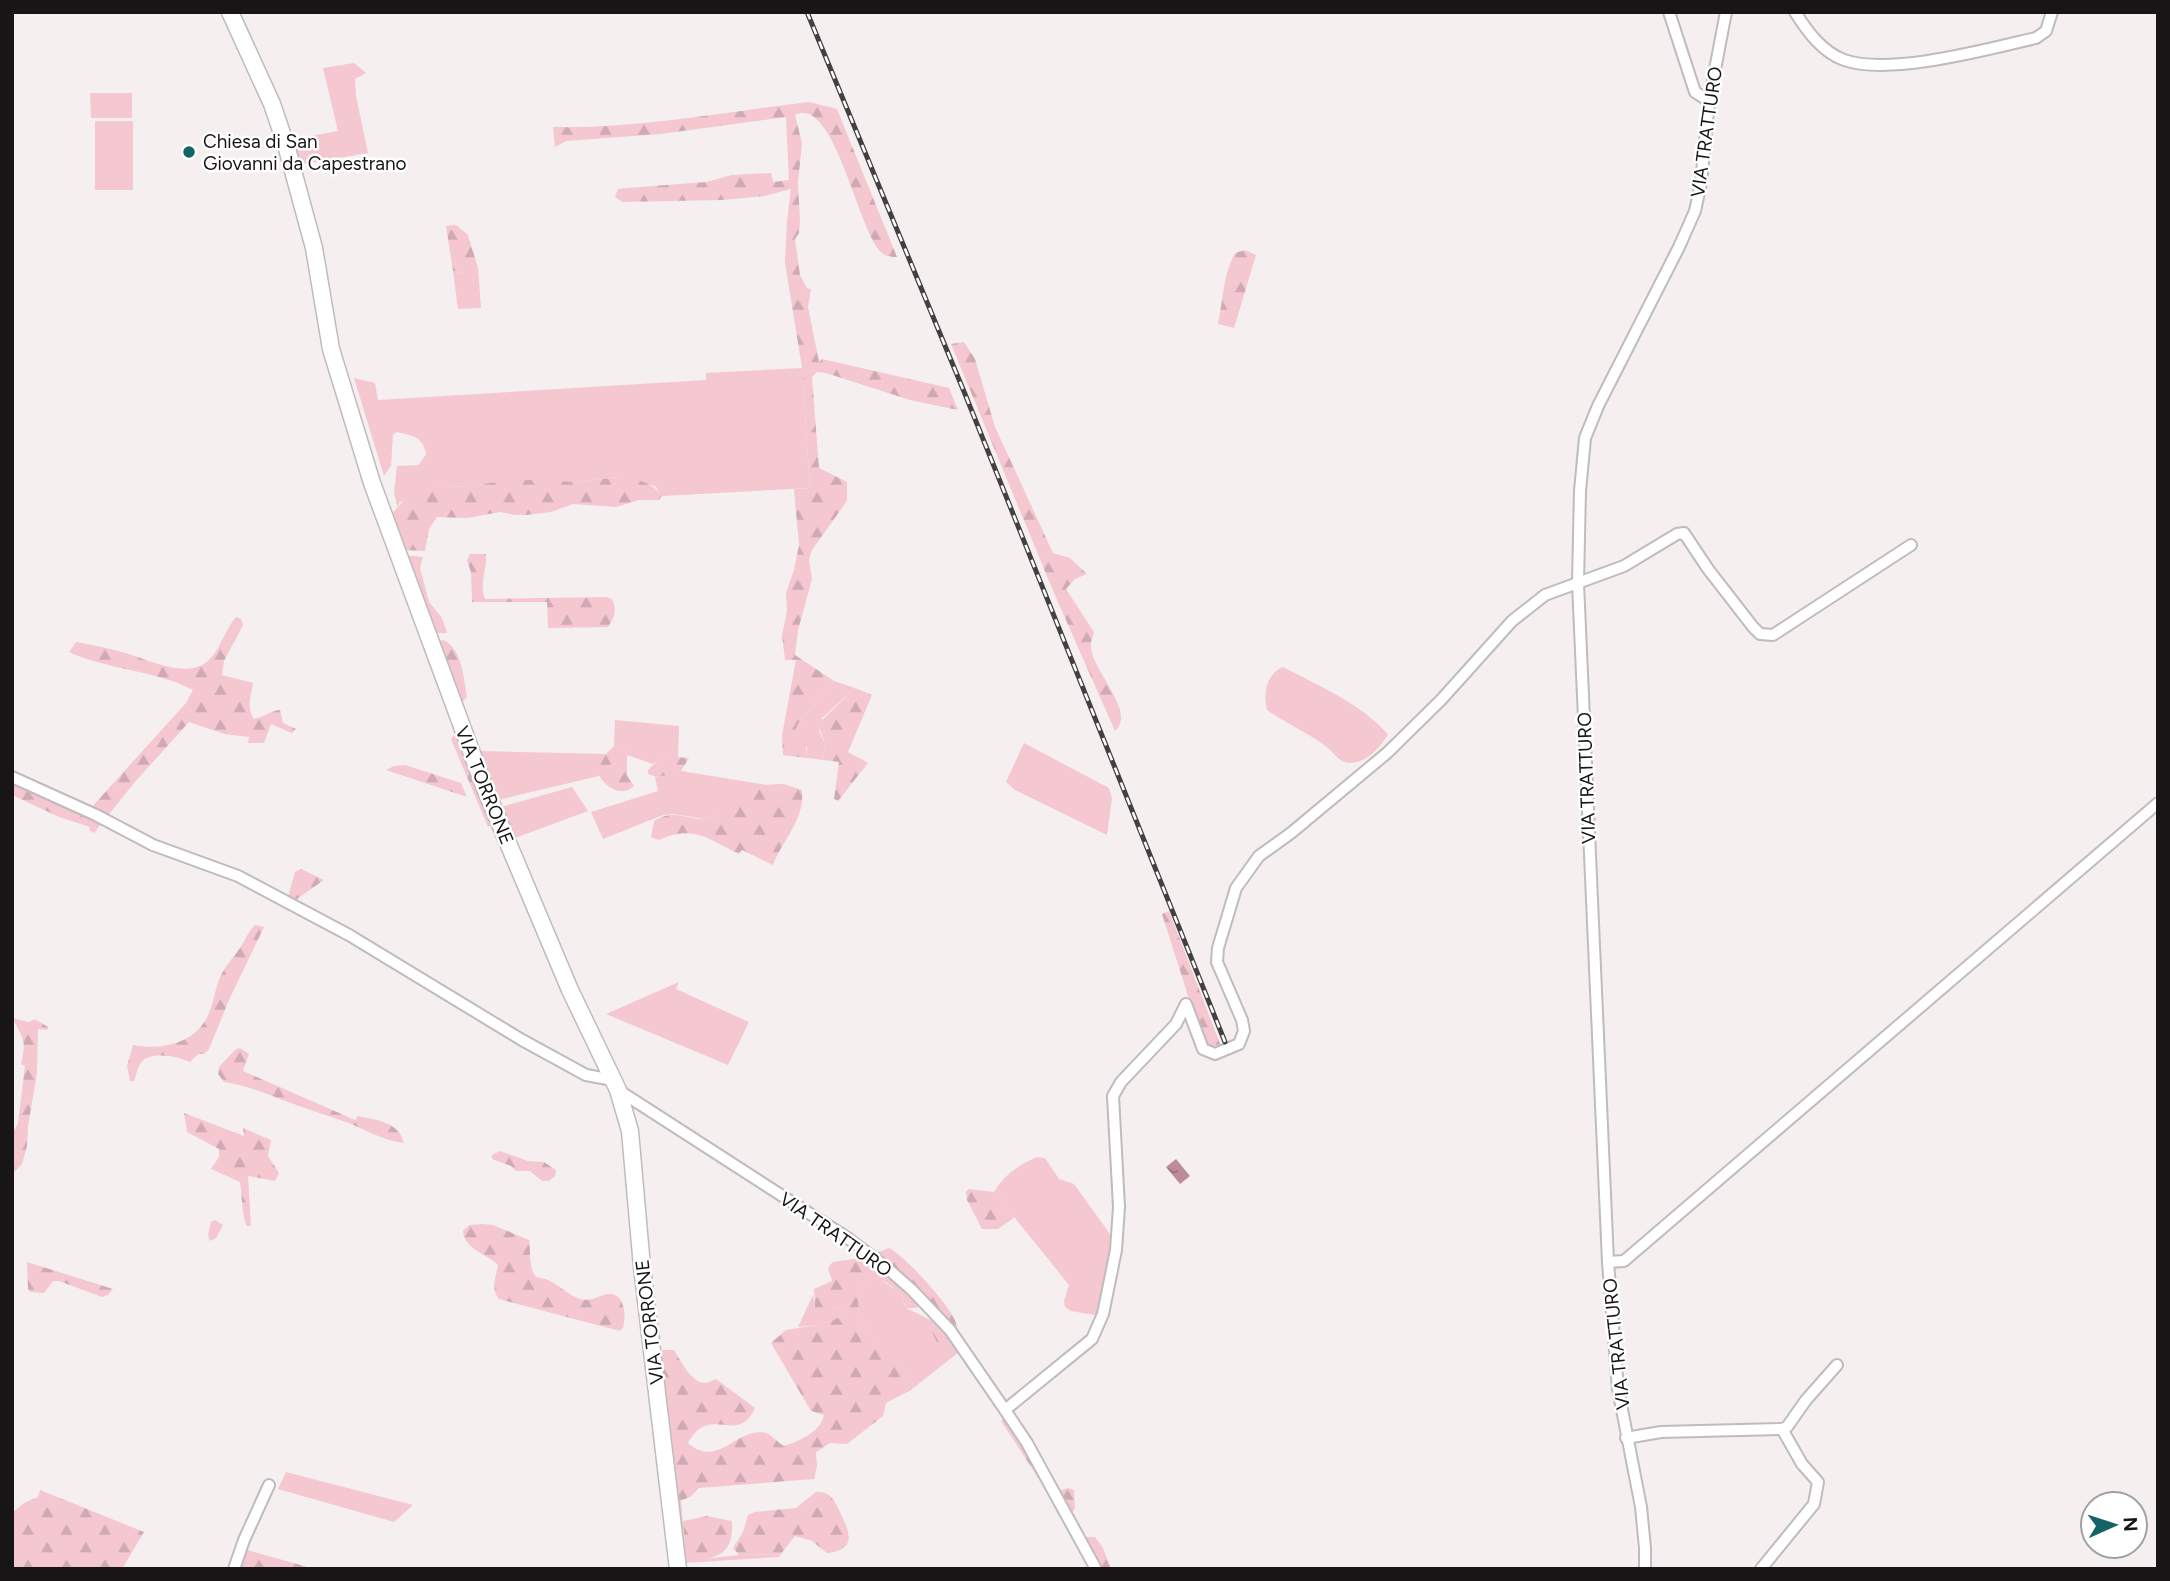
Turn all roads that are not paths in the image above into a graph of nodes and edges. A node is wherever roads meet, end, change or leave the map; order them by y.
1 (230, 12) edge
2 (1669, 12) edge
3 (1726, 12) edge
4 (1794, 12) edge
5 (2052, 12) edge
6 (1709, 101) junction
7 (1911, 545) dead end
8 (1578, 583) junction
9 (12, 777) edge
10 (2158, 803) edge
11 (616, 1085) junction
12 (1608, 1262) junction
13 (1837, 1365) dead end
14 (1005, 1410) junction
15 (1782, 1429) junction
16 (1626, 1438) junction
17 (269, 1485) dead end
18 (234, 1569) edge
19 (678, 1569) edge
20 (1096, 1569) edge
21 (1645, 1569) edge
22 (1761, 1569) edge

1 - 11 main road, VIA TORRONE
2 - 6 street
3 - 6 street, VIA TRATTURO
4 - 5 street
6 - 8 street, VIA TRATTURO
7 - 8 street
8 - 12 street, VIA TRATTURO
8 - 14 street
9 - 11 street, VIA TRATTURO
10 - 12 street
11 - 14 street, VIA TRATTURO
11 - 19 main road, VIA TORRONE
12 - 16 street, VIA TRATTURO
13 - 15 street
14 - 20 street, VIA TRATTURO
15 - 16 street
15 - 22 street
16 - 21 street, VIA TRATTURO
17 - 18 street

